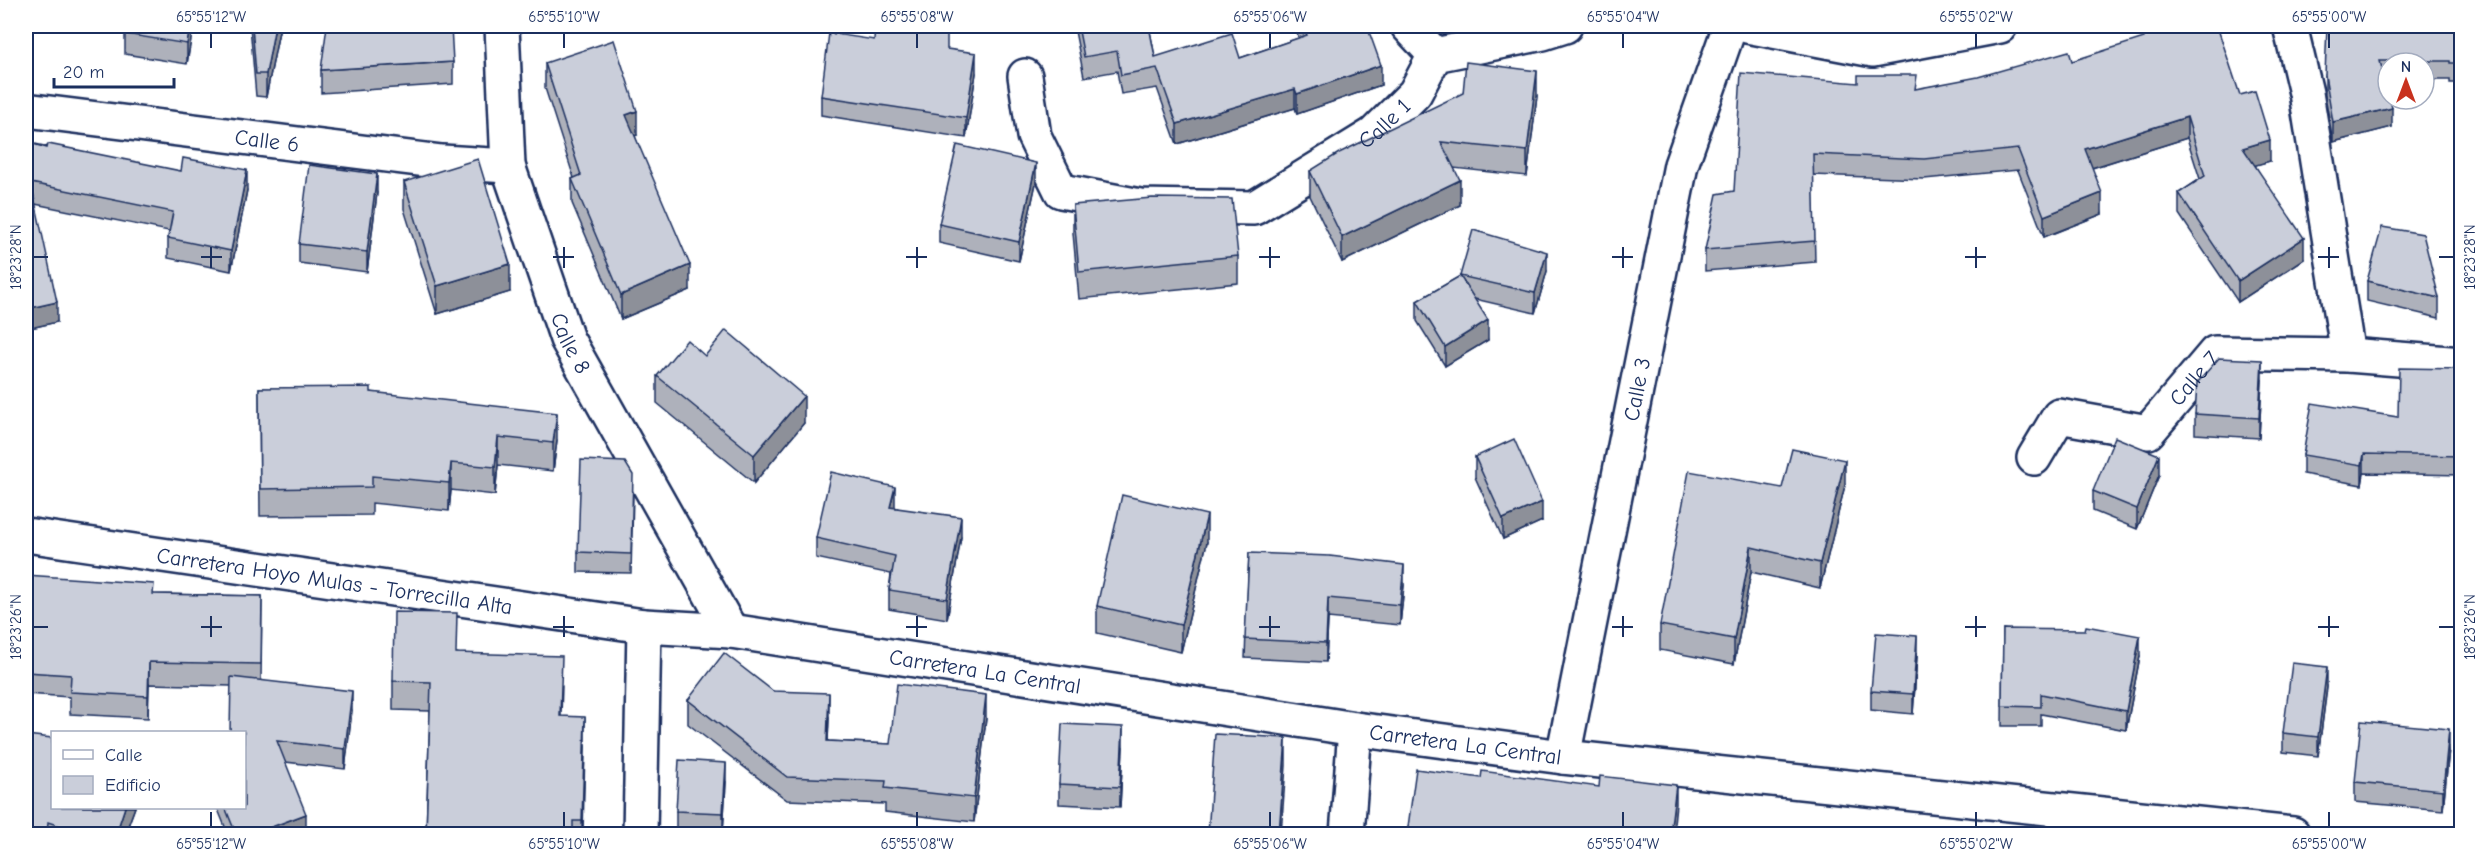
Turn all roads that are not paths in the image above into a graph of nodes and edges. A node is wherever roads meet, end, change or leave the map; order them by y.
1 (502, 26) edge
2 (1408, 26) edge
3 (1565, 26) edge
4 (1730, 26) edge
5 (1747, 26) edge
6 (2000, 26) edge
7 (2290, 26) edge
8 (1435, 55) junction
9 (1025, 76) dead end
10 (26, 110) edge
11 (508, 166) junction
12 (2348, 355) junction
13 (2462, 364) edge
14 (2034, 458) dead end
15 (26, 535) edge
16 (644, 626) junction
17 (731, 631) junction
18 (1354, 729) junction
19 (1563, 757) junction
20 (640, 834) edge
21 (1347, 834) edge
22 (2293, 834) edge

1 - 11 street, Calle 8
2 - 8 street
3 - 8 street
4 - 19 street, Calle 3
5 - 6 street
7 - 12 street
8 - 9 street, Calle 1
10 - 11 street, Calle 6
11 - 17 street, Calle 8
12 - 13 street, Calle 7
12 - 14 street, Calle 7
15 - 16 street, Carretera Hoyo Mulas - Torrecilla Alta
16 - 17 street, Carretera La Central
16 - 20 street
17 - 18 street, Carretera La Central
18 - 19 street, Carretera La Central
18 - 21 street
19 - 22 street, Carretera La Central

